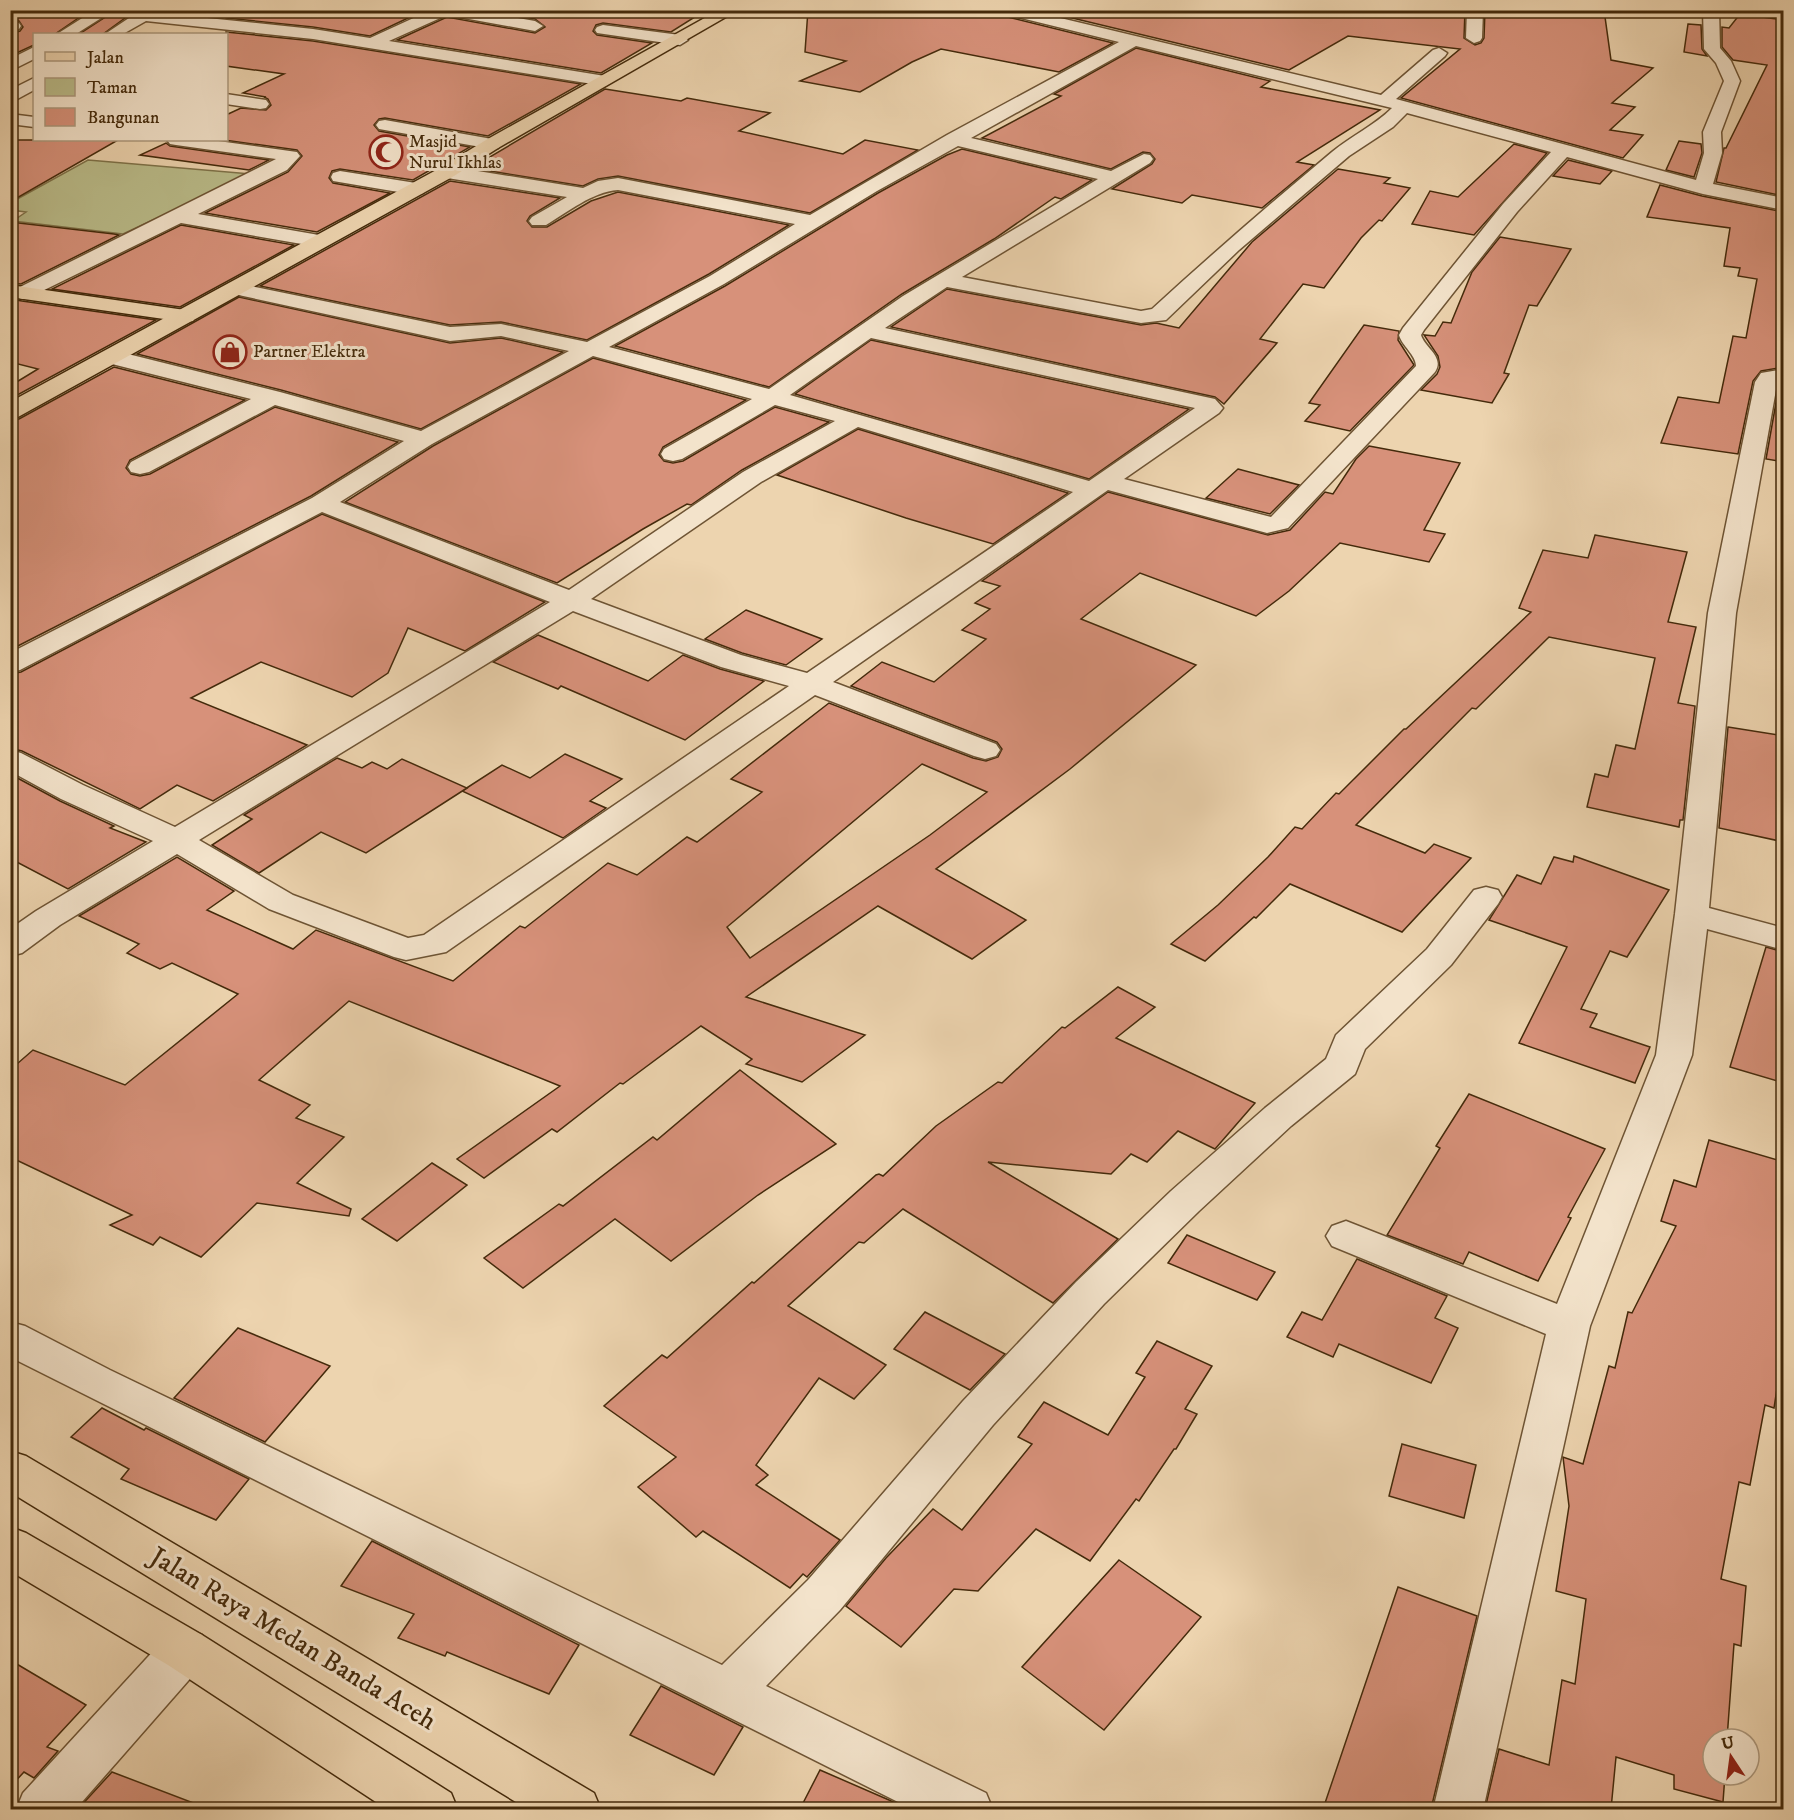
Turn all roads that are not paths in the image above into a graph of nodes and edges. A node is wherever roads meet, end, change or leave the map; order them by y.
1 (107, 10) edge
2 (731, 10) edge
3 (1006, 10) edge
4 (1475, 10) edge
5 (1711, 10) edge
6 (443, 11) edge
7 (149, 13) edge
8 (535, 26) dead end
9 (603, 30) dead end
10 (67, 33) edge
11 (115, 33) edge
12 (1474, 38) dead end
13 (680, 40) junction
14 (1135, 40) junction
15 (373, 43) junction
16 (1439, 52) dead end
17 (33, 53) edge
18 (10, 66) edge
19 (10, 71) edge
20 (33, 73) edge
21 (605, 81) junction
22 (33, 84) edge
23 (10, 98) edge
24 (228, 99) edge
25 (1383, 101) junction
26 (260, 104) dead end
27 (1404, 106) junction
28 (10, 119) edge
29 (33, 122) edge
30 (384, 125) dead end
31 (953, 139) junction
32 (183, 141) edge
33 (492, 144) junction
34 (1563, 150) junction
35 (1144, 159) dead end
36 (447, 172) junction
37 (340, 177) dead end
38 (1114, 177) junction
39 (1703, 188) junction
40 (416, 189) junction
41 (585, 194) junction
42 (1784, 204) edge
43 (177, 216) junction
44 (539, 221) dead end
45 (815, 222) junction
46 (319, 242) junction
47 (944, 280) junction
48 (236, 289) junction
49 (17, 292) edge
50 (185, 316) junction
51 (866, 330) junction
52 (590, 349) junction
53 (112, 357) junction
54 (1784, 376) edge
55 (774, 396) junction
56 (272, 397) junction
57 (10, 412) edge
58 (855, 418) junction
59 (424, 439) junction
60 (673, 454) dead end
61 (140, 467) dead end
62 (1100, 486) junction
63 (321, 503) junction
64 (571, 601) junction
65 (10, 664) edge
66 (813, 684) junction
67 (985, 750) dead end
68 (10, 759) edge
69 (177, 840) junction
70 (1486, 897) dead end
71 (1692, 914) junction
72 (1784, 939) edge
73 (10, 945) edge
74 (1347, 1236) dead end
75 (1569, 1326) junction
76 (10, 1338) edge
77 (10, 1469) edge
78 (10, 1547) edge
79 (185, 1650) junction
80 (728, 1692) junction
81 (41, 1809) edge
82 (433, 1809) edge
83 (576, 1809) edge
84 (968, 1809) edge
85 (1458, 1809) edge

1 - 10 street
2 - 13 main road
3 - 14 street
4 - 12 street
5 - 39 street
6 - 8 street
6 - 15 street
7 - 11 street
7 - 15 street
9 - 13 street
13 - 21 main road
14 - 25 street
14 - 31 street
15 - 21 street
16 - 25 street
17 - 18 street
19 - 20 street
21 - 33 main road
22 - 23 street
24 - 26 street
25 - 27 street
27 - 34 street
27 - 47 street
28 - 29 street
30 - 33 street
31 - 38 street
31 - 45 street
32 - 43 street
33 - 36 main road
34 - 39 street
34 - 62 street
35 - 38 street
36 - 40 main road
36 - 41 street
37 - 40 street
38 - 47 street
39 - 42 street
40 - 46 main road
41 - 44 street
41 - 45 street
43 - 46 street
43 - 49 street
45 - 52 street
46 - 48 main road
47 - 51 street
48 - 50 main road
48 - 52 street
49 - 50 main road
50 - 53 main road
51 - 55 street
51 - 62 street
52 - 55 street
52 - 59 street
53 - 56 street
53 - 57 main road
54 - 71 street
55 - 58 street
55 - 60 street
56 - 59 street
56 - 61 street
58 - 62 street
58 - 64 street
59 - 63 street
62 - 66 street
63 - 64 street
63 - 65 street
64 - 66 street
64 - 69 street
66 - 67 street
66 - 69 street
68 - 69 street
69 - 73 street
70 - 80 street
71 - 72 street
71 - 75 street
74 - 75 street
75 - 85 street
76 - 80 street
77 - 83 main road, Jalan Raya Medan Banda Aceh
78 - 79 main road
79 - 81 street
79 - 82 main road
80 - 84 street

